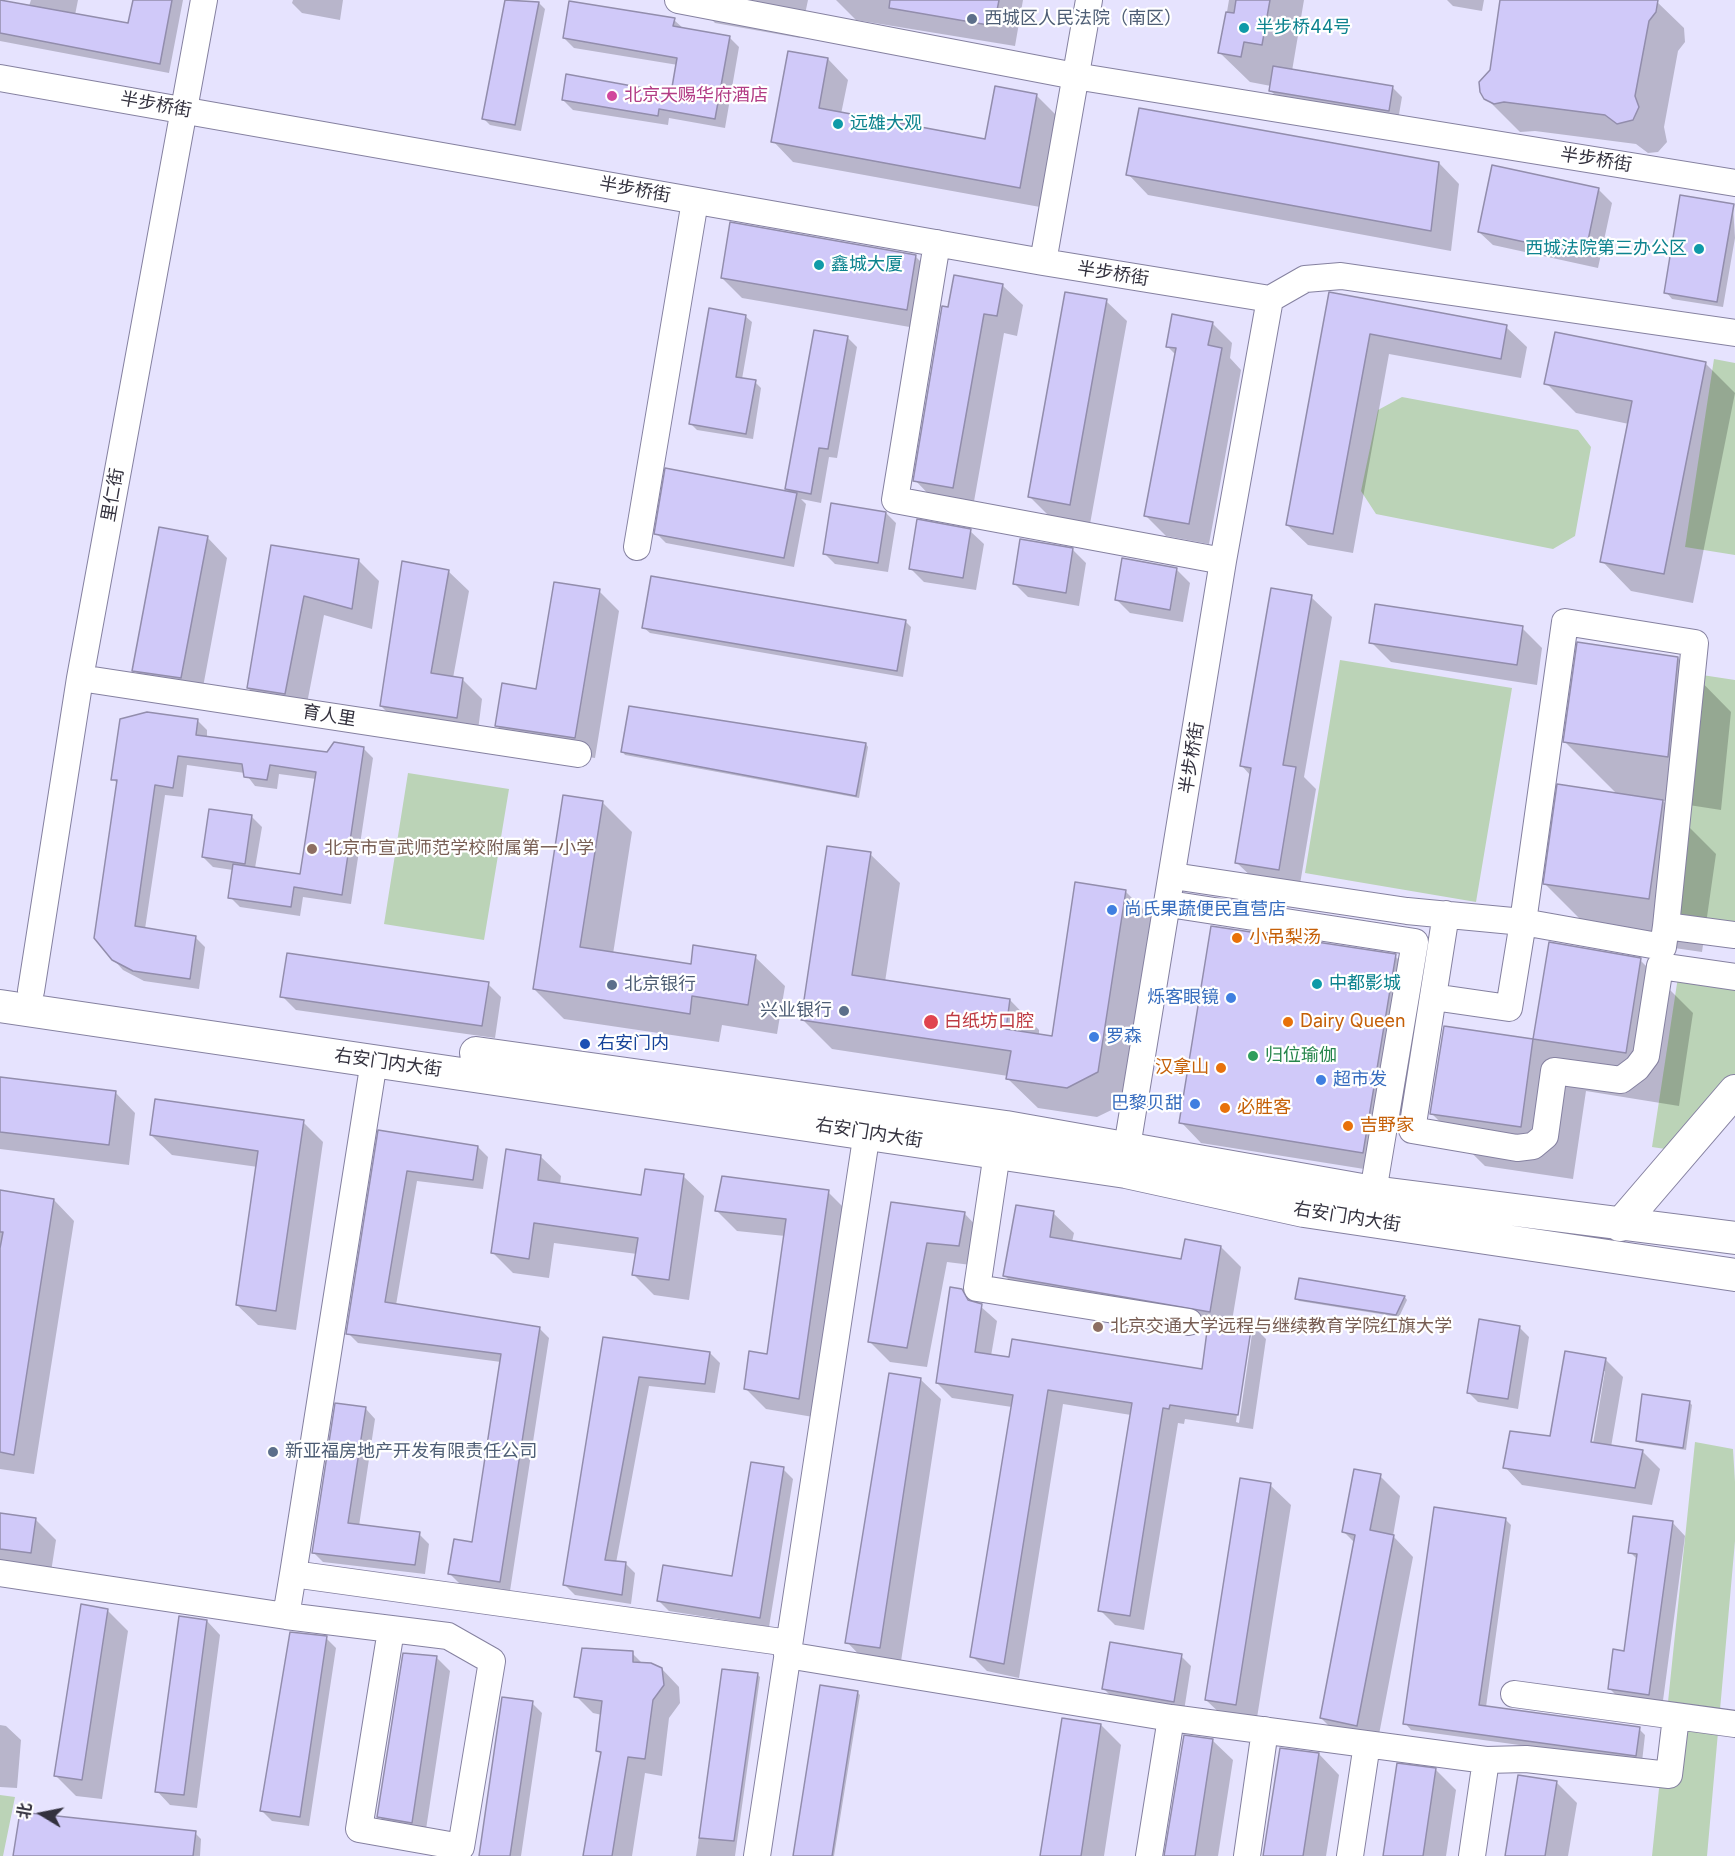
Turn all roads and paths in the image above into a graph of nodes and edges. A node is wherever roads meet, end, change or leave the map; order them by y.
1 (204, 0) edge
2 (678, 0) edge
3 (1089, 0) edge
4 (763, 8) edge
5 (1075, 76) junction
6 (0, 78) edge
7 (183, 110) junction
8 (1735, 183) edge
9 (695, 201) junction
10 (937, 243) junction
11 (1043, 262) junction
12 (1270, 299) junction
13 (1735, 333) edge
14 (637, 547) dead end
15 (1223, 561) junction
16 (80, 678) junction
17 (578, 754) dead end
18 (1173, 876) junction
19 (1169, 904) junction
20 (1446, 914) junction
21 (1523, 922) junction
22 (1735, 935) edge
23 (1663, 946) junction
24 (1735, 977) edge
25 (0, 986) edge
26 (32, 991) junction
27 (1433, 997) junction
28 (0, 1006) edge
29 (374, 1061) junction
30 (1735, 1091) edge
31 (867, 1132) junction
32 (1127, 1147) junction
33 (998, 1153) junction
34 (1373, 1192) junction
35 (1620, 1225) junction
36 (1735, 1238) edge
37 (1735, 1275) edge
38 (1189, 1322) dead end
39 (0, 1573) edge
40 (293, 1574) junction
41 (286, 1616) junction
42 (391, 1630) junction
43 (788, 1649) junction
44 (1514, 1694) dead end
45 (1676, 1717) junction
46 (1171, 1718) junction
47 (1735, 1724) edge
48 (1265, 1730) junction
49 (1367, 1744) junction
50 (1486, 1760) junction
51 (757, 1856) edge
52 (1149, 1856) edge
53 (1247, 1856) edge
54 (1350, 1856) edge
55 (1472, 1856) edge

1 - 7 street, 里仁街
2 - 4 street, 半步桥街
3 - 5 street
4 - 5 street, 半步桥街
5 - 8 street, 半步桥街
5 - 11 street
6 - 7 street, 半步桥街
7 - 9 street, 半步桥街
7 - 16 street, 里仁街
9 - 10 street, 半步桥街
9 - 14 street
10 - 11 street, 半步桥街
10 - 15 street
11 - 12 street, 半步桥街
12 - 13 street
12 - 15 street, 半步桥街
15 - 18 street, 半步桥街
16 - 17 street, 育人里
16 - 26 street, 里仁街
18 - 19 street, 半步桥街
18 - 20 street
19 - 32 street, 半步桥街
19 - 34 street
20 - 21 street
20 - 27 street
21 - 23 street
21 - 23 street
21 - 27 street
22 - 23 street
23 - 24 street
23 - 27 street
25 - 26 main road, 右安门内大街
26 - 32 main road, 右安门内大街
28 - 29 main road, 右安门内大街
29 - 31 main road, 右安门内大街
29 - 40 street
30 - 35 main road
31 - 33 main road, 右安门内大街
31 - 43 street
32 - 34 main road, 右安门内大街
33 - 37 main road, 右安门内大街
33 - 38 street
34 - 35 main road, 右安门内大街
35 - 36 main road, 右安门内大街
39 - 41 street
40 - 41 street
40 - 43 street
41 - 42 street
42 - 42 street
43 - 46 street
43 - 51 street
44 - 45 street
45 - 47 street
45 - 50 street
46 - 48 street
46 - 52 street
48 - 49 street
48 - 53 street
49 - 50 street
49 - 54 street
50 - 55 street

